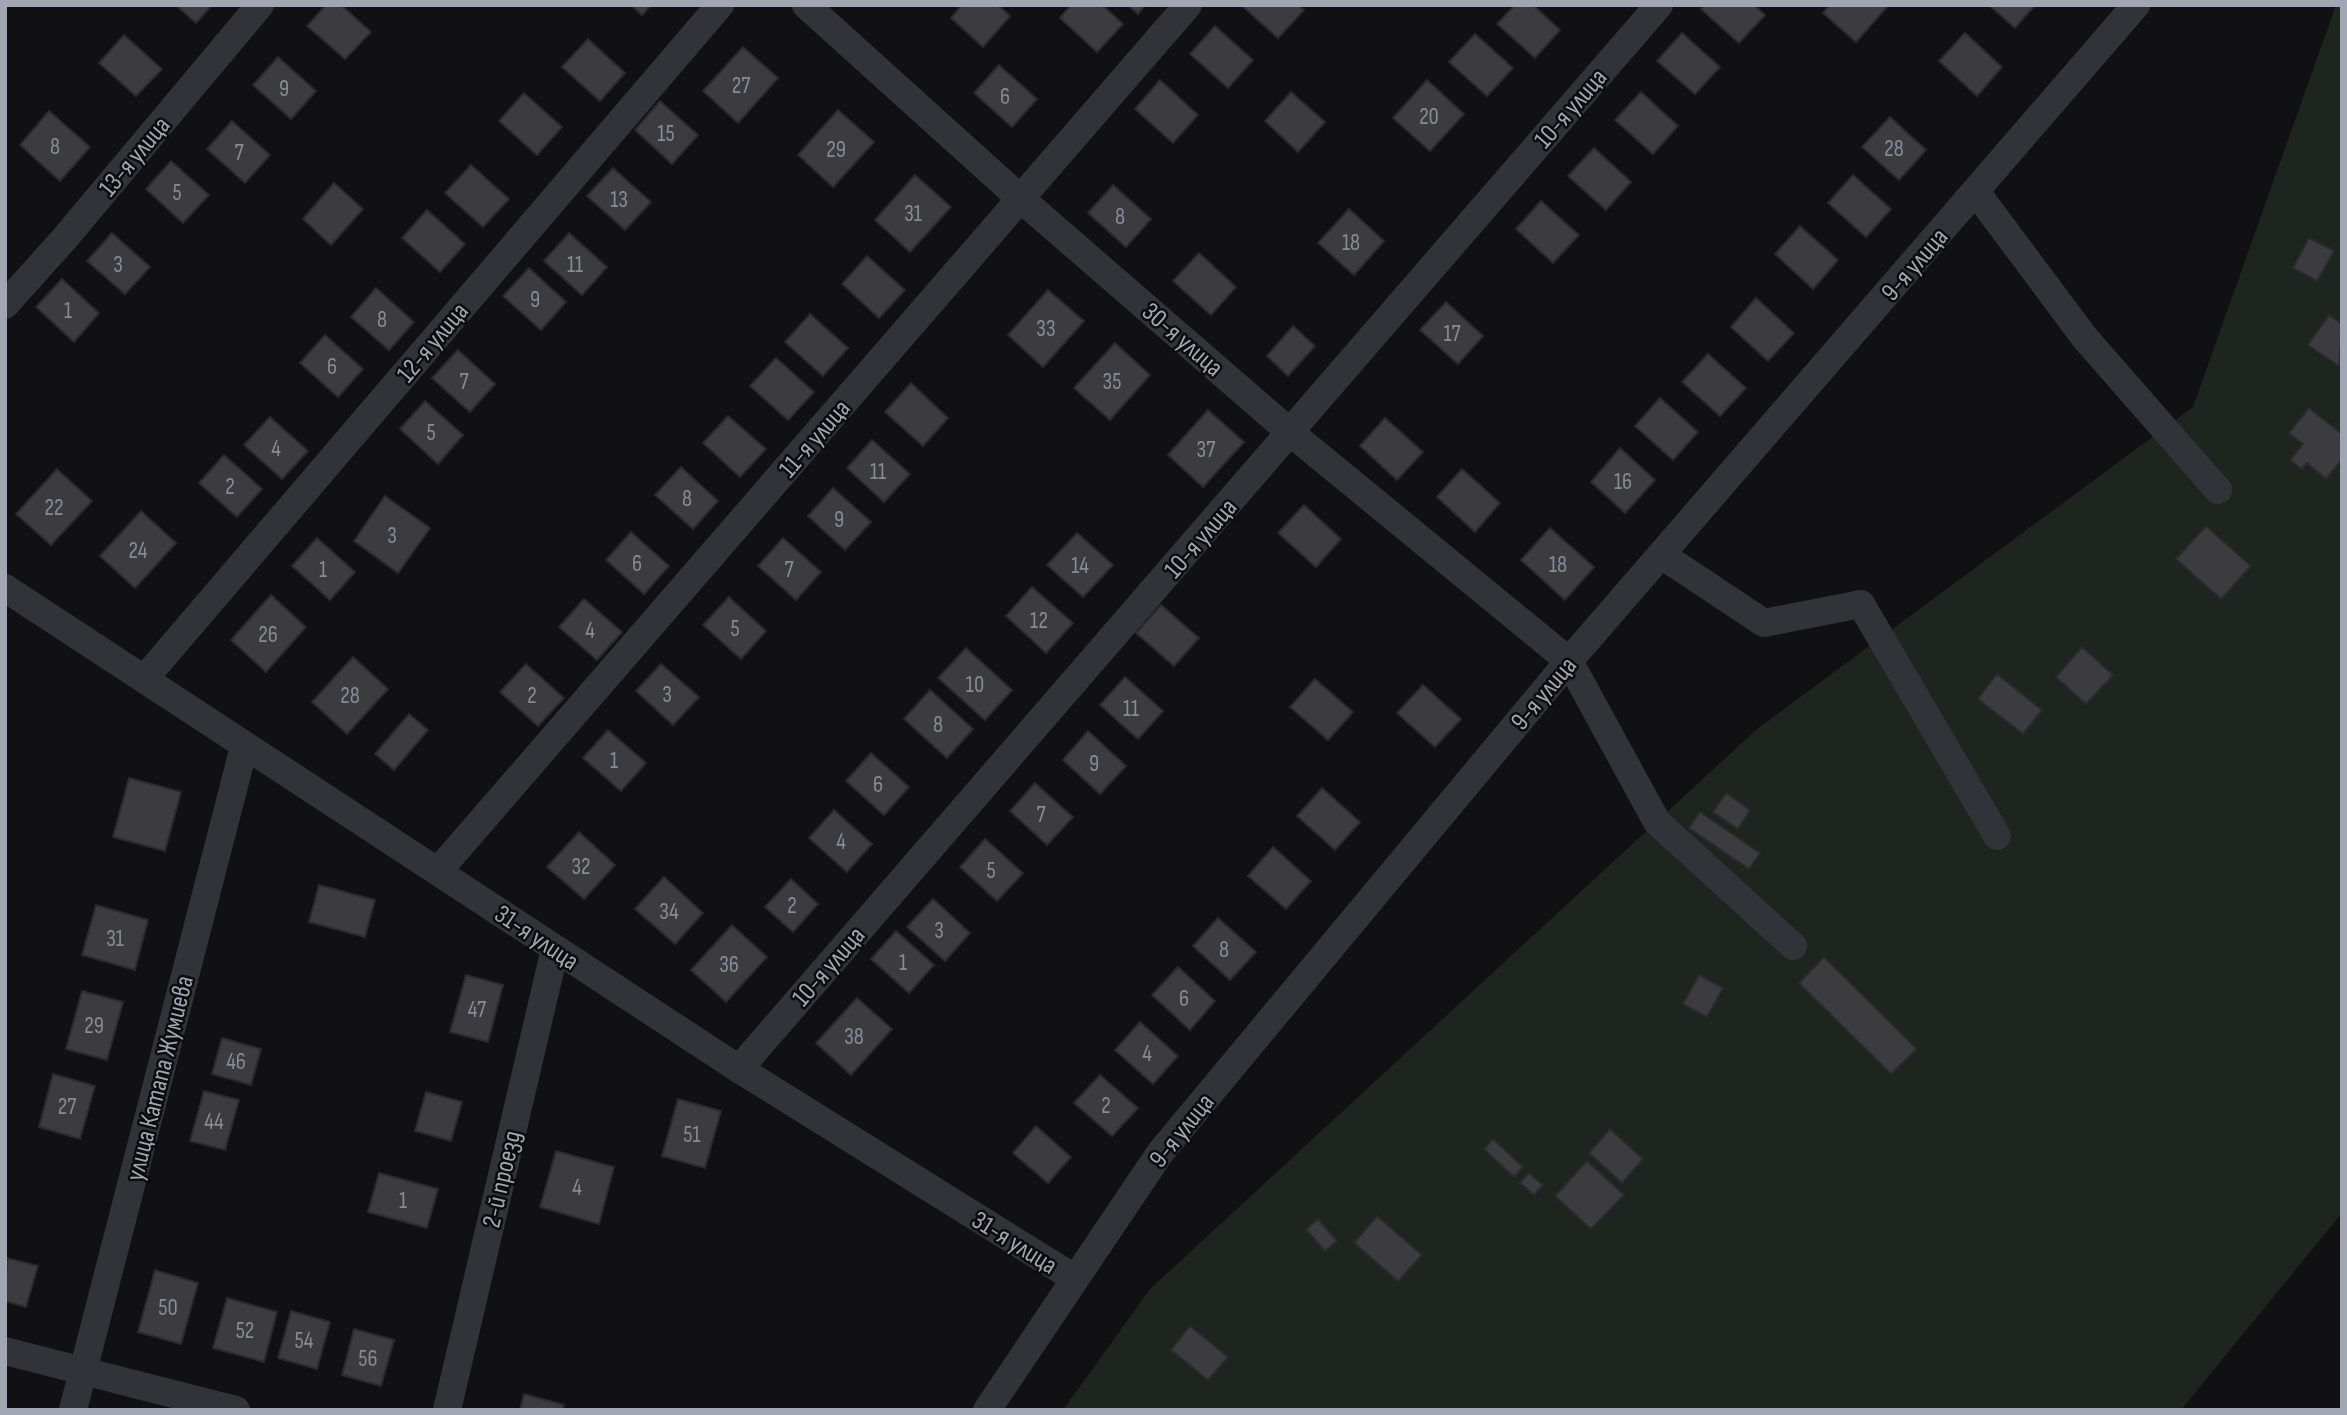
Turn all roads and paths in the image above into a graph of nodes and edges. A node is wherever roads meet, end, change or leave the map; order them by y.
1 (260, 5) edge
2 (720, 5) edge
3 (806, 5) edge
4 (1188, 5) edge
5 (1659, 5) edge
6 (2123, 10) edge
7 (1976, 192) junction
8 (1021, 199) junction
9 (5, 304) edge
10 (1291, 433) junction
11 (2218, 490) dead end
12 (1663, 556) junction
13 (5, 588) edge
14 (1569, 662) junction
15 (145, 678) junction
16 (244, 747) junction
17 (1997, 835) dead end
18 (439, 870) junction
19 (1793, 946) dead end
20 (555, 949) junction
21 (739, 1069) junction
22 (1074, 1278) junction
23 (5, 1350) edge
24 (84, 1370) junction
25 (74, 1410) edge
26 (236, 1410) edge
27 (447, 1410) edge
28 (987, 1410) edge

1 - 9 street, 13-я улица
2 - 15 street, 12-я улица
3 - 8 street, 30-я улица
4 - 8 street, 11-я улица
5 - 10 street, 10-я улица
6 - 7 street, 9-я улица
7 - 11 street
7 - 12 street, 9-я улица
8 - 10 street, 30-я улица
8 - 18 street, 11-я улица
10 - 14 street, 30-я улица
10 - 21 street, 10-я улица
12 - 14 street, 9-я улица
12 - 17 street
13 - 15 street, 31-я улица
14 - 19 street
14 - 22 street, 9-я улица
15 - 16 street, 31-я улица
16 - 18 street, 31-я улица
16 - 24 street, улица Катапа Жумиева
18 - 20 street, 31-я улица
20 - 21 street, 31-я улица
20 - 27 street, 2-й проезд
21 - 22 street, 31-я улица
22 - 28 street, 9-я улица
23 - 24 street
24 - 25 street, улица Катапа Жумиева
24 - 26 street

